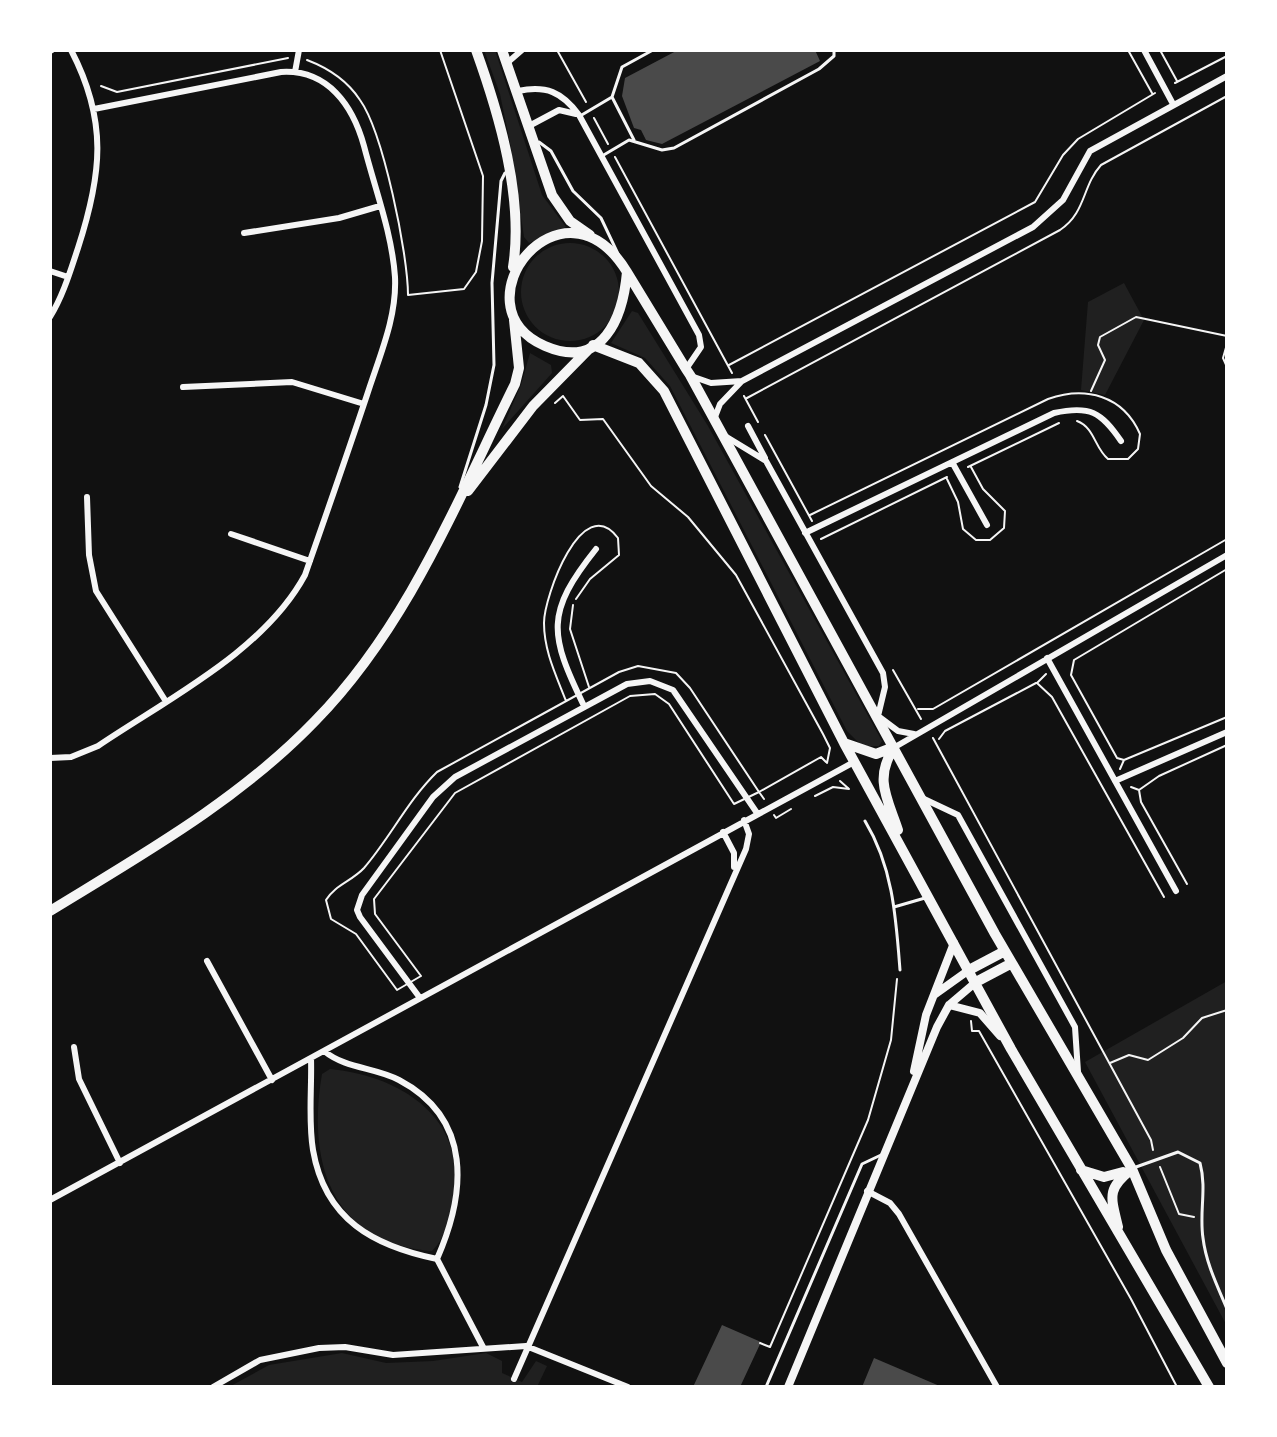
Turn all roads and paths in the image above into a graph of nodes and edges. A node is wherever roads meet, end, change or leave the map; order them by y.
1 (71, 50) edge
2 (299, 50) edge
3 (476, 50) edge
4 (502, 50) edge
5 (522, 50) edge
6 (557, 50) edge
7 (653, 50) edge
8 (834, 50) edge
9 (1128, 50) edge
10 (1144, 50) edge
11 (1160, 50) edge
12 (1227, 56) edge
13 (507, 63) junction
14 (295, 72) junction
15 (1227, 76) edge
16 (1177, 82) junction
17 (1164, 89) junction
18 (518, 91) junction
19 (1153, 95) junction
20 (612, 97) junction
21 (1173, 104) junction
22 (94, 109) junction
23 (590, 111) junction
24 (579, 116) junction
25 (531, 132) junction
26 (634, 140) junction
27 (611, 150) junction
28 (602, 156) junction
29 (507, 170) junction
30 (484, 193) dead end
31 (492, 193) dead end
32 (380, 206) junction
33 (244, 233) dead end
34 (600, 242) junction
35 (624, 267) junction
36 (50, 271) edge
37 (68, 277) junction
38 (511, 279) junction
39 (513, 310) junction
40 (50, 317) edge
41 (1227, 336) edge
42 (1227, 344) edge
43 (592, 346) junction
44 (728, 366) junction
45 (1227, 367) edge
46 (688, 372) junction
47 (739, 383) junction
48 (183, 387) dead end
49 (1090, 393) dead end
50 (555, 403) dead end
51 (364, 404) junction
52 (714, 420) junction
53 (748, 426) dead end
54 (722, 434) junction
55 (1121, 441) dead end
56 (766, 461) junction
57 (952, 462) junction
58 (87, 497) dead end
59 (453, 512) junction
60 (987, 525) dead end
61 (815, 528) junction
62 (805, 533) junction
63 (231, 534) dead end
64 (821, 539) dead end
65 (1227, 539) edge
66 (596, 549) dead end
67 (1227, 555) edge
68 (310, 561) junction
69 (1227, 569) edge
70 (1047, 658) junction
71 (889, 662) dead end
72 (1072, 662) junction
73 (1053, 669) junction
74 (1037, 683) junction
75 (590, 688) junction
76 (578, 694) junction
77 (165, 700) junction
78 (566, 701) junction
79 (584, 706) junction
80 (918, 709) junction
81 (878, 716) junction
82 (925, 728) junction
83 (1227, 732) edge
84 (914, 734) junction
85 (938, 742) junction
86 (844, 743) junction
87 (894, 747) junction
88 (50, 758) edge
89 (1124, 760) dead end
90 (854, 762) junction
91 (833, 773) junction
92 (1115, 781) junction
93 (1139, 790) dead end
94 (747, 797) junction
95 (922, 798) junction
96 (757, 813) junction
97 (744, 820) junction
98 (865, 821) dead end
99 (723, 832) junction
100 (906, 855) junction
101 (735, 871) junction
102 (1187, 884) dead end
103 (1176, 891) dead end
104 (929, 897) junction
105 (1164, 897) dead end
106 (894, 907) junction
107 (50, 911) edge
108 (954, 942) junction
109 (1005, 951) junction
110 (207, 961) dead end
111 (1012, 963) junction
112 (900, 970) joint
113 (969, 970) junction
114 (408, 982) junction
115 (976, 982) junction
116 (934, 995) junction
117 (420, 998) junction
118 (949, 1005) junction
119 (1227, 1010) edge
120 (74, 1047) dead end
121 (1011, 1049) junction
122 (324, 1051) junction
123 (311, 1058) junction
124 (1109, 1064) junction
125 (1078, 1072) junction
126 (272, 1080) junction
127 (911, 1088) junction
128 (887, 1154) junction
129 (1155, 1158) junction
130 (120, 1163) junction
131 (1132, 1169) junction
132 (1081, 1170) junction
133 (867, 1191) junction
134 (50, 1200) edge
135 (1203, 1218) junction
136 (1120, 1237) junction
137 (437, 1259) junction
138 (1227, 1309) edge
139 (760, 1343) dead end
140 (526, 1346) junction
141 (483, 1347) junction
142 (1227, 1363) edge
143 (514, 1379) dead end
144 (213, 1387) edge
145 (628, 1387) edge
146 (766, 1387) edge
147 (788, 1387) edge
148 (997, 1387) edge
149 (1209, 1387) edge

1 - 22 street
2 - 14 street
3 - 29 main road
4 - 13 main road
5 - 13 street
6 - 23 path
7 - 20 lane
8 - 26 lane
9 - 19 path
10 - 17 street
11 - 16 path
12 - 16 path
13 - 18 main road
14 - 22 street
14 - 32 street
15 - 21 street
16 - 17 path
17 - 19 path
17 - 21 street
18 - 24 street
18 - 25 main road
19 - 44 path
20 - 23 lane
20 - 26 lane
21 - 47 street
22 - 37 street
23 - 24 lane
23 - 27 path
24 - 25 street
24 - 28 street
25 - 34 main road
25 - 35 lane
26 - 27 lane
27 - 28 lane
27 - 44 path
28 - 46 street
29 - 38 main road
29 - 59 lane
30 - 31 path
32 - 33 street
32 - 51 street
34 - 35 main road
34 - 38 main road
35 - 43 main road
35 - 46 main road
36 - 37 street
37 - 40 street
38 - 39 main road
39 - 43 main road
39 - 59 main road
41 - 49 path
42 - 45 path
43 - 59 main road
43 - 86 main road
44 - 47 path
46 - 47 street
46 - 52 main road
47 - 52 street
47 - 61 path
48 - 51 street
50 - 91 path
51 - 68 street
52 - 54 main road
53 - 56 street
54 - 56 street
54 - 81 main road
55 - 57 street
56 - 62 street
57 - 60 street
57 - 61 street
58 - 77 street
59 - 107 main road
61 - 62 street
61 - 64 path
62 - 81 street
63 - 68 street
65 - 80 path
66 - 76 street
67 - 70 street
68 - 77 street
69 - 72 path
70 - 73 street
70 - 82 street
71 - 80 path
72 - 73 path
72 - 89 path
73 - 74 path
73 - 92 street
74 - 85 path
74 - 105 path
75 - 76 path
75 - 78 path
75 - 94 path
76 - 78 path
76 - 79 street
77 - 88 street
78 - 114 path
79 - 94 street
79 - 114 street
80 - 82 path
81 - 84 street
81 - 87 main road
82 - 84 street
82 - 85 path
83 - 92 street
84 - 87 street
85 - 124 path
86 - 87 main road
86 - 90 main road
87 - 95 main road
87 - 100 main road
90 - 91 street
90 - 100 main road
91 - 96 street
92 - 103 street
93 - 102 path
94 - 96 street
94 - 114 path
95 - 109 main road
95 - 125 street
96 - 97 street
97 - 99 street
97 - 101 street
98 - 106 lane
99 - 101 street
99 - 117 street
100 - 104 main road
101 - 140 street
104 - 106 lane
104 - 108 main road
106 - 112 lane
108 - 113 main road
108 - 116 street
109 - 111 main road
109 - 113 main road
110 - 126 street
111 - 115 main road
111 - 125 main road
112 - 139 path
113 - 115 main road
113 - 116 street
114 - 117 street
115 - 118 street
115 - 121 main road
116 - 127 street
117 - 122 street
118 - 121 street
118 - 127 street
119 - 124 path
120 - 130 street
121 - 132 main road
122 - 123 street
122 - 137 street
123 - 126 street
123 - 137 street
124 - 129 path
125 - 131 main road
126 - 130 street
127 - 128 street
128 - 133 street
128 - 146 lane
129 - 131 lane
129 - 135 path
129 - 135 lane
130 - 134 street
131 - 132 main road
131 - 136 main road
131 - 142 main road
132 - 136 main road
133 - 147 street
133 - 148 street
135 - 138 lane
136 - 149 main road
137 - 141 street
140 - 141 street
140 - 143 street
140 - 145 street
141 - 144 street

